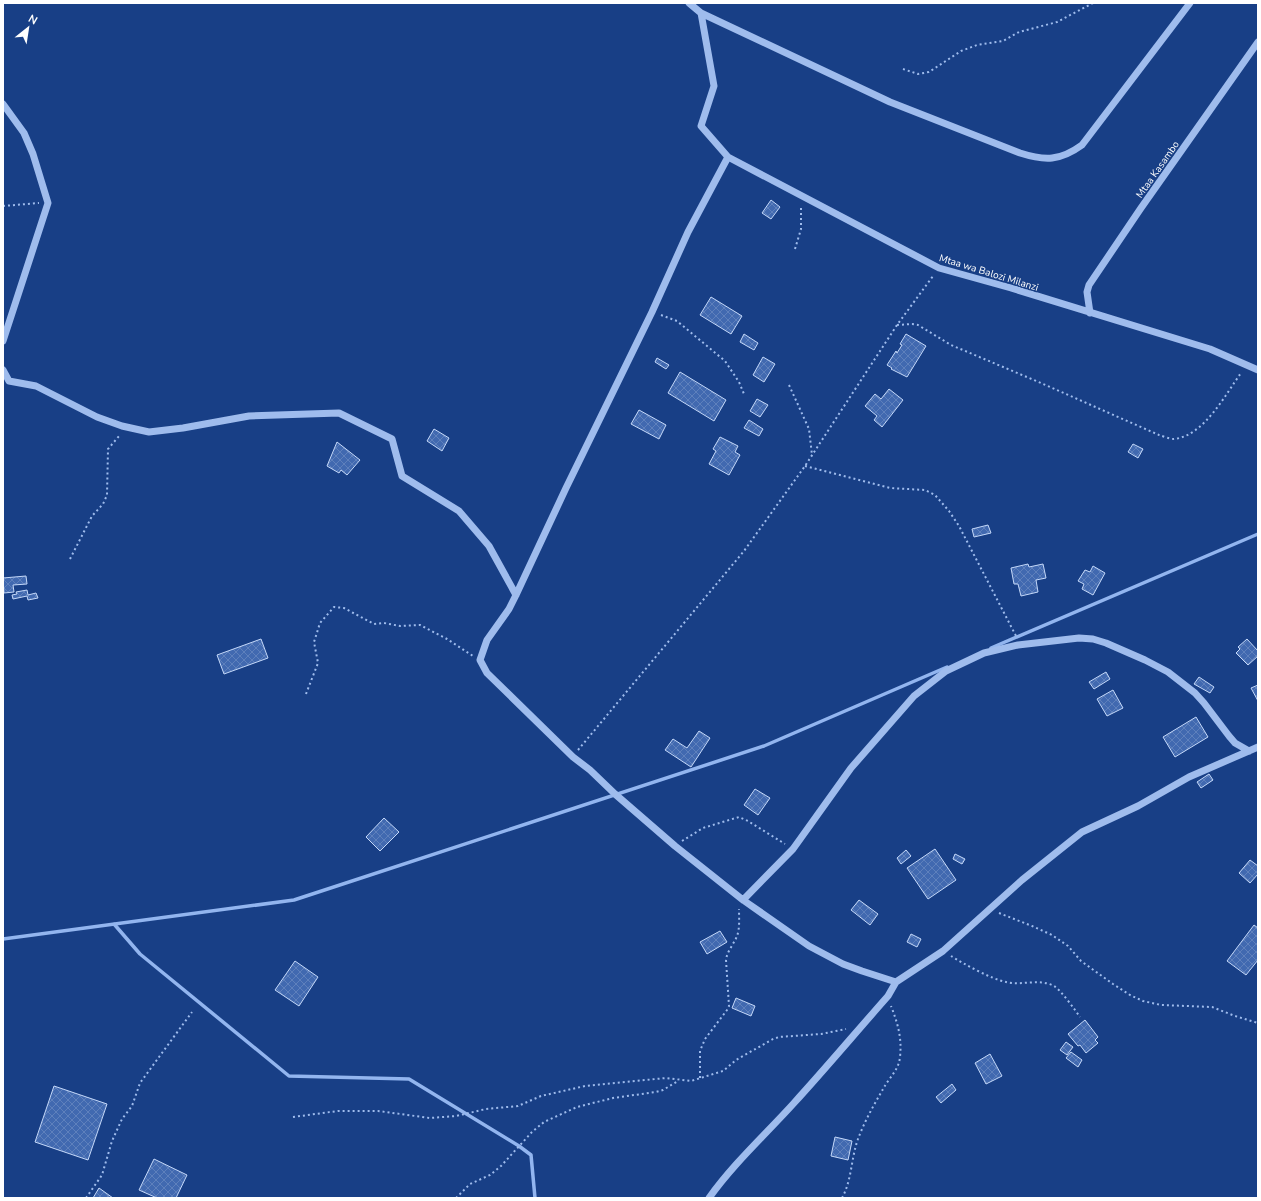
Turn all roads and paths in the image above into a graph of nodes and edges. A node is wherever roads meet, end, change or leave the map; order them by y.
1 (689, 3) edge
2 (1093, 3) edge
3 (1190, 3) edge
4 (701, 13) junction
5 (1258, 42) edge
6 (903, 69) dead end
7 (3, 104) edge
8 (728, 157) junction
9 (802, 195) junction
10 (48, 203) junction
11 (3, 206) edge
12 (796, 249) dead end
13 (939, 268) junction
14 (652, 312) junction
15 (1090, 313) junction
16 (897, 325) junction
17 (3, 341) edge
18 (1247, 364) junction
19 (3, 370) edge
20 (1258, 370) edge
21 (789, 385) dead end
22 (744, 394) dead end
23 (122, 426) junction
24 (812, 456) junction
25 (805, 466) junction
26 (70, 559) dead end
27 (516, 595) junction
28 (1018, 645) junction
29 (480, 660) junction
30 (306, 694) dead end
31 (1258, 747) edge
32 (1249, 751) junction
33 (572, 757) junction
34 (674, 846) junction
35 (793, 849) junction
36 (741, 898) junction
37 (990, 910) junction
38 (943, 950) junction
39 (896, 982) junction
40 (888, 996) junction
41 (192, 1012) dead end
42 (1080, 1017) dead end
43 (1258, 1023) edge
44 (861, 1027) junction
45 (700, 1078) junction
46 (679, 1080) junction
47 (293, 1117) dead end
48 (86, 1198) edge
49 (456, 1198) edge
50 (709, 1198) edge
51 (842, 1198) edge

1 - 4 street
2 - 6 path
3 - 4 street
4 - 8 street
5 - 15 street, Mtaa Kasambo
7 - 10 street
8 - 9 street, Mtaa wa Balozi Milanzi
8 - 14 street
9 - 12 path
9 - 13 street, Mtaa wa Balozi Milanzi
10 - 11 path
10 - 17 street
13 - 15 street, Mtaa wa Balozi Milanzi
13 - 16 path
14 - 22 path
14 - 27 street
15 - 18 street, Mtaa wa Balozi Milanzi
16 - 18 path
16 - 24 path
18 - 20 street, Mtaa wa Balozi Milanzi
19 - 23 street
21 - 24 path
23 - 26 path
23 - 27 street
24 - 25 path
25 - 28 path
25 - 33 path
27 - 29 street
28 - 32 street
28 - 35 street
29 - 30 path
29 - 33 street
31 - 32 street
32 - 37 street
33 - 34 street
34 - 35 path
34 - 36 street
35 - 36 street
36 - 39 street
36 - 45 path
37 - 38 street
37 - 43 path
38 - 39 street
38 - 42 path
39 - 40 street
40 - 44 street
40 - 51 path
41 - 48 path
44 - 45 path
44 - 50 street
45 - 46 path
46 - 47 path
46 - 49 path

